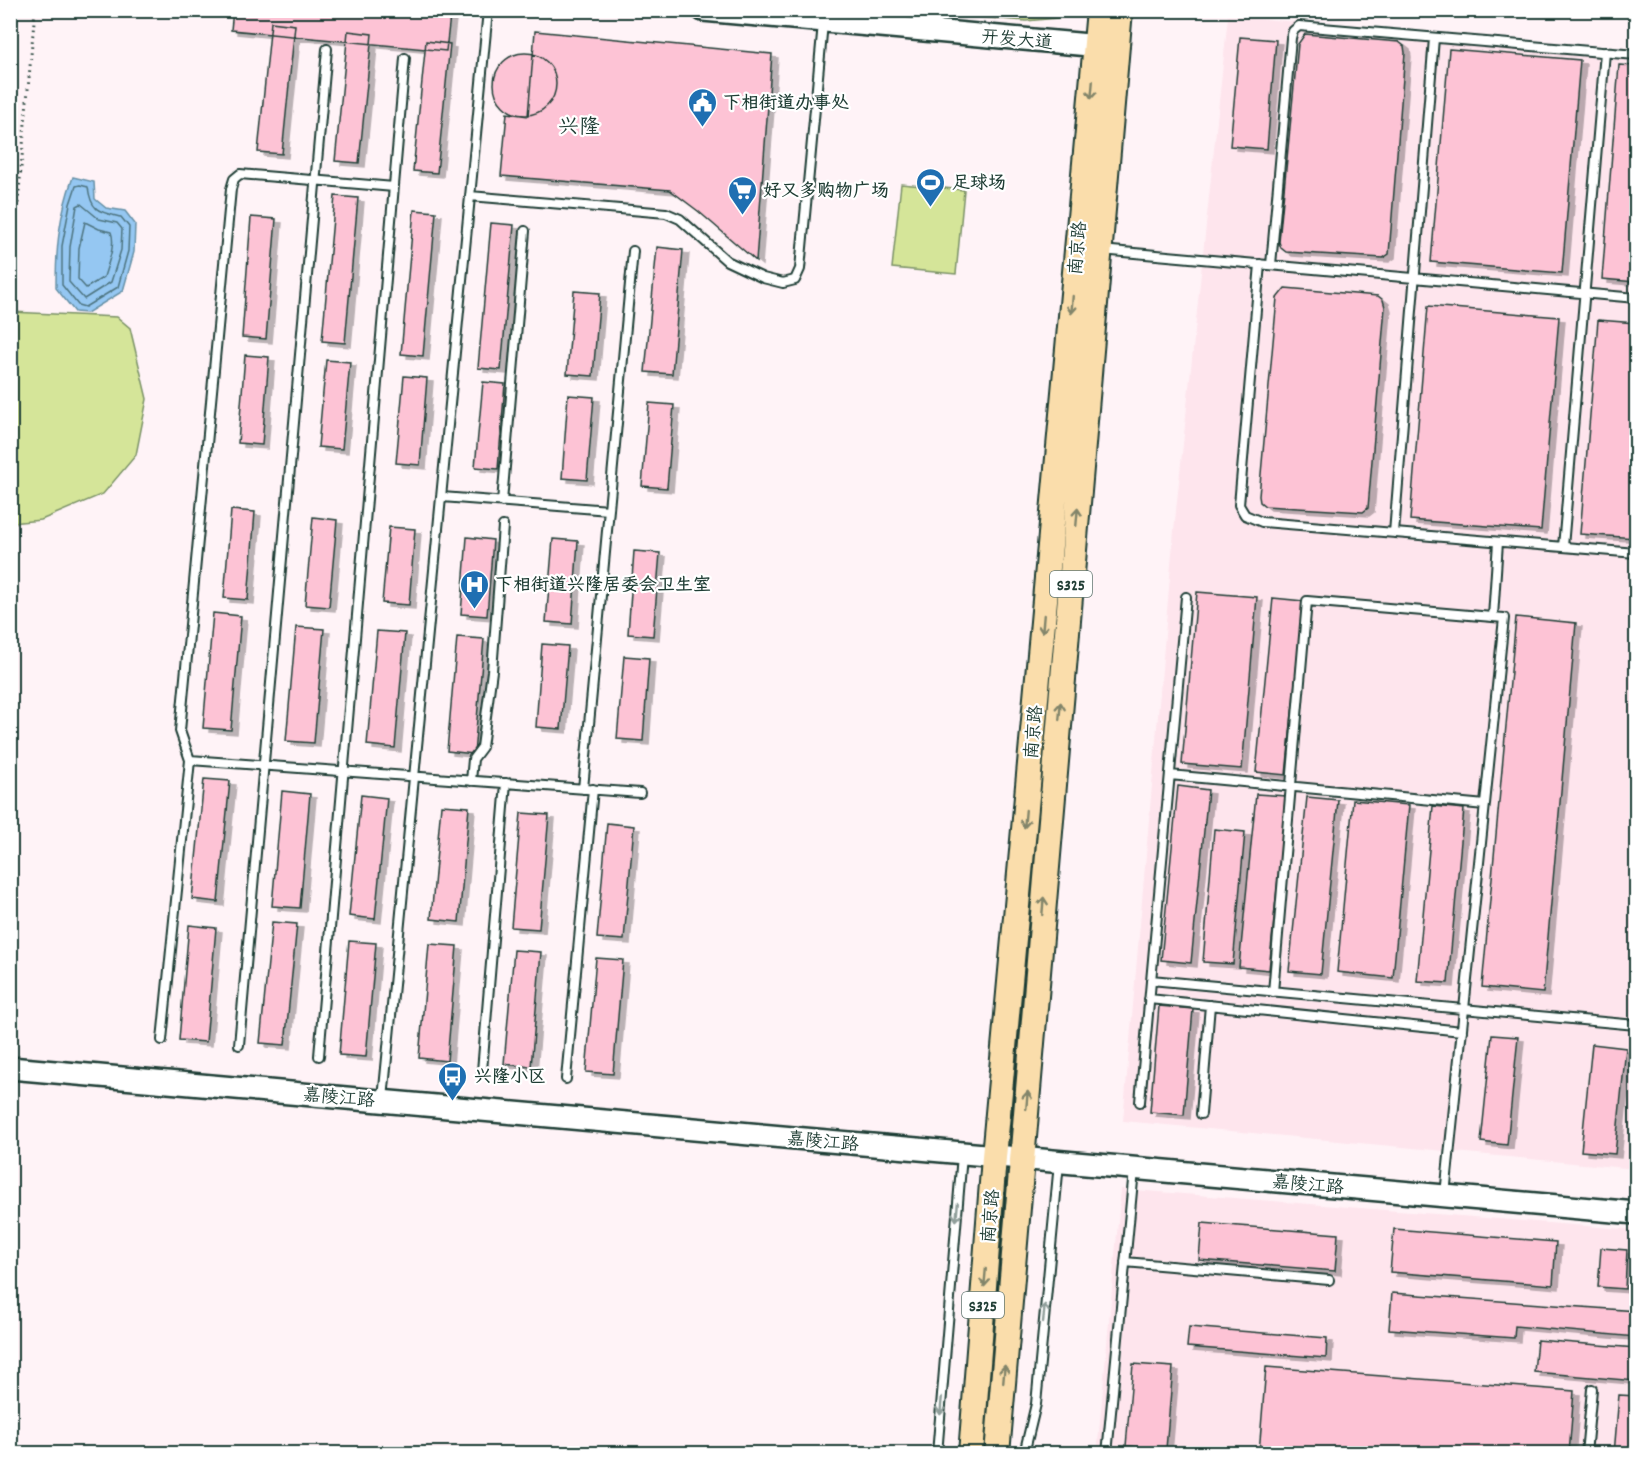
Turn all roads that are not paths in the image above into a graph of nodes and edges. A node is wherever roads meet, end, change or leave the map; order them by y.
1 (488, 10) edge
2 (703, 10) edge
3 (1099, 10) edge
4 (1120, 10) edge
5 (823, 21) junction
6 (1434, 38) junction
7 (1106, 46) junction
8 (327, 50) dead end
9 (1605, 52) junction
10 (1636, 55) edge
11 (405, 58) dead end
12 (316, 180) junction
13 (394, 187) junction
14 (470, 196) junction
15 (525, 231) dead end
16 (1100, 250) junction
17 (633, 251) dead end
18 (1260, 264) junction
19 (1271, 265) junction
20 (1414, 278) junction
21 (1584, 293) junction
22 (1636, 298) edge
23 (442, 497) junction
24 (502, 502) junction
25 (609, 510) junction
26 (503, 526) dead end
27 (1394, 533) junction
28 (1498, 542) junction
29 (1563, 547) junction
30 (1636, 554) edge
31 (1186, 597) dead end
32 (1493, 617) junction
33 (190, 760) junction
34 (264, 766) junction
35 (343, 772) junction
36 (1170, 775) junction
37 (415, 777) junction
38 (471, 781) junction
39 (506, 783) junction
40 (1291, 786) junction
41 (584, 789) junction
42 (593, 789) junction
43 (640, 793) dead end
44 (1485, 805) junction
45 (1151, 980) junction
46 (1273, 992) junction
47 (1149, 999) junction
48 (1210, 1005) junction
49 (1464, 1010) junction
50 (1636, 1025) edge
51 (1462, 1031) junction
52 (162, 1040) dead end
53 (239, 1046) dead end
54 (319, 1056) dead end
55 (10, 1068) edge
56 (482, 1071) dead end
57 (566, 1079) dead end
58 (383, 1101) junction
59 (1140, 1102) dead end
60 (1201, 1114) dead end
61 (962, 1154) junction
62 (994, 1157) junction
63 (1022, 1158) junction
64 (1059, 1161) junction
65 (1134, 1168) junction
66 (1445, 1197) junction
67 (1636, 1214) edge
68 (1125, 1262) junction
69 (1329, 1280) dead end
70 (1592, 1389) dead end
71 (937, 1454) edge
72 (971, 1454) edge
73 (997, 1454) edge
74 (1024, 1454) edge
75 (1107, 1454) edge
76 (1586, 1454) edge

1 - 14 lane
2 - 5 street, 开发大道
3 - 7 main road, 南京路 / S325
4 - 7 main road, 南京路 / S325
5 - 7 street, 开发大道
5 - 14 lane
6 - 9 lane
6 - 19 lane
6 - 20 lane
7 - 16 main road, 南京路 / S325
7 -> 62 main road, 南京路 / S325
8 - 12 lane
9 - 10 lane
9 - 21 lane
11 - 13 lane
12 - 13 lane
12 - 33 lane
12 - 34 lane
13 - 35 lane
14 - 23 lane
15 - 24 lane
16 - 18 lane
63 -> 16 main road, 南京路 / S325
17 - 25 lane
18 - 19 lane
18 - 27 lane
19 - 20 lane
20 - 21 lane
20 - 27 lane
21 - 22 lane
21 - 29 lane
23 - 24 lane
23 - 37 lane
24 - 25 lane
25 - 41 lane
26 - 38 lane
27 - 28 lane
28 - 29 lane
28 - 32 lane
29 - 30 lane
31 - 36 lane
32 - 40 lane
32 - 44 lane
33 - 34 lane
33 - 52 lane
34 - 35 lane
34 - 53 lane
35 - 37 lane
35 - 54 lane
36 - 40 lane
36 - 45 lane
37 - 38 lane
37 - 58 lane
38 - 39 lane
39 - 41 lane
39 - 56 lane
40 - 44 lane
40 - 46 lane
41 - 42 lane
42 - 43 lane
42 - 57 lane
44 - 49 lane
45 - 46 lane
45 - 47 lane
46 - 49 lane
47 - 48 lane
47 - 59 lane
48 - 51 lane
48 - 60 lane
49 - 50 lane
49 - 51 lane
51 - 66 lane
55 - 58 street, 嘉陵江路
58 - 61 street, 嘉陵江路
61 - 62 street, 嘉陵江路
61 -> 71 lane
62 - 63 street, 嘉陵江路
62 -> 72 main road, 南京路 / S325
63 - 64 street, 嘉陵江路
73 -> 63 main road, 南京路 / S325
64 - 65 street, 嘉陵江路
74 -> 64 lane
65 - 66 street, 嘉陵江路
65 - 68 lane
66 - 67 street, 嘉陵江路
68 - 69 lane
68 - 75 lane
70 - 76 lane

